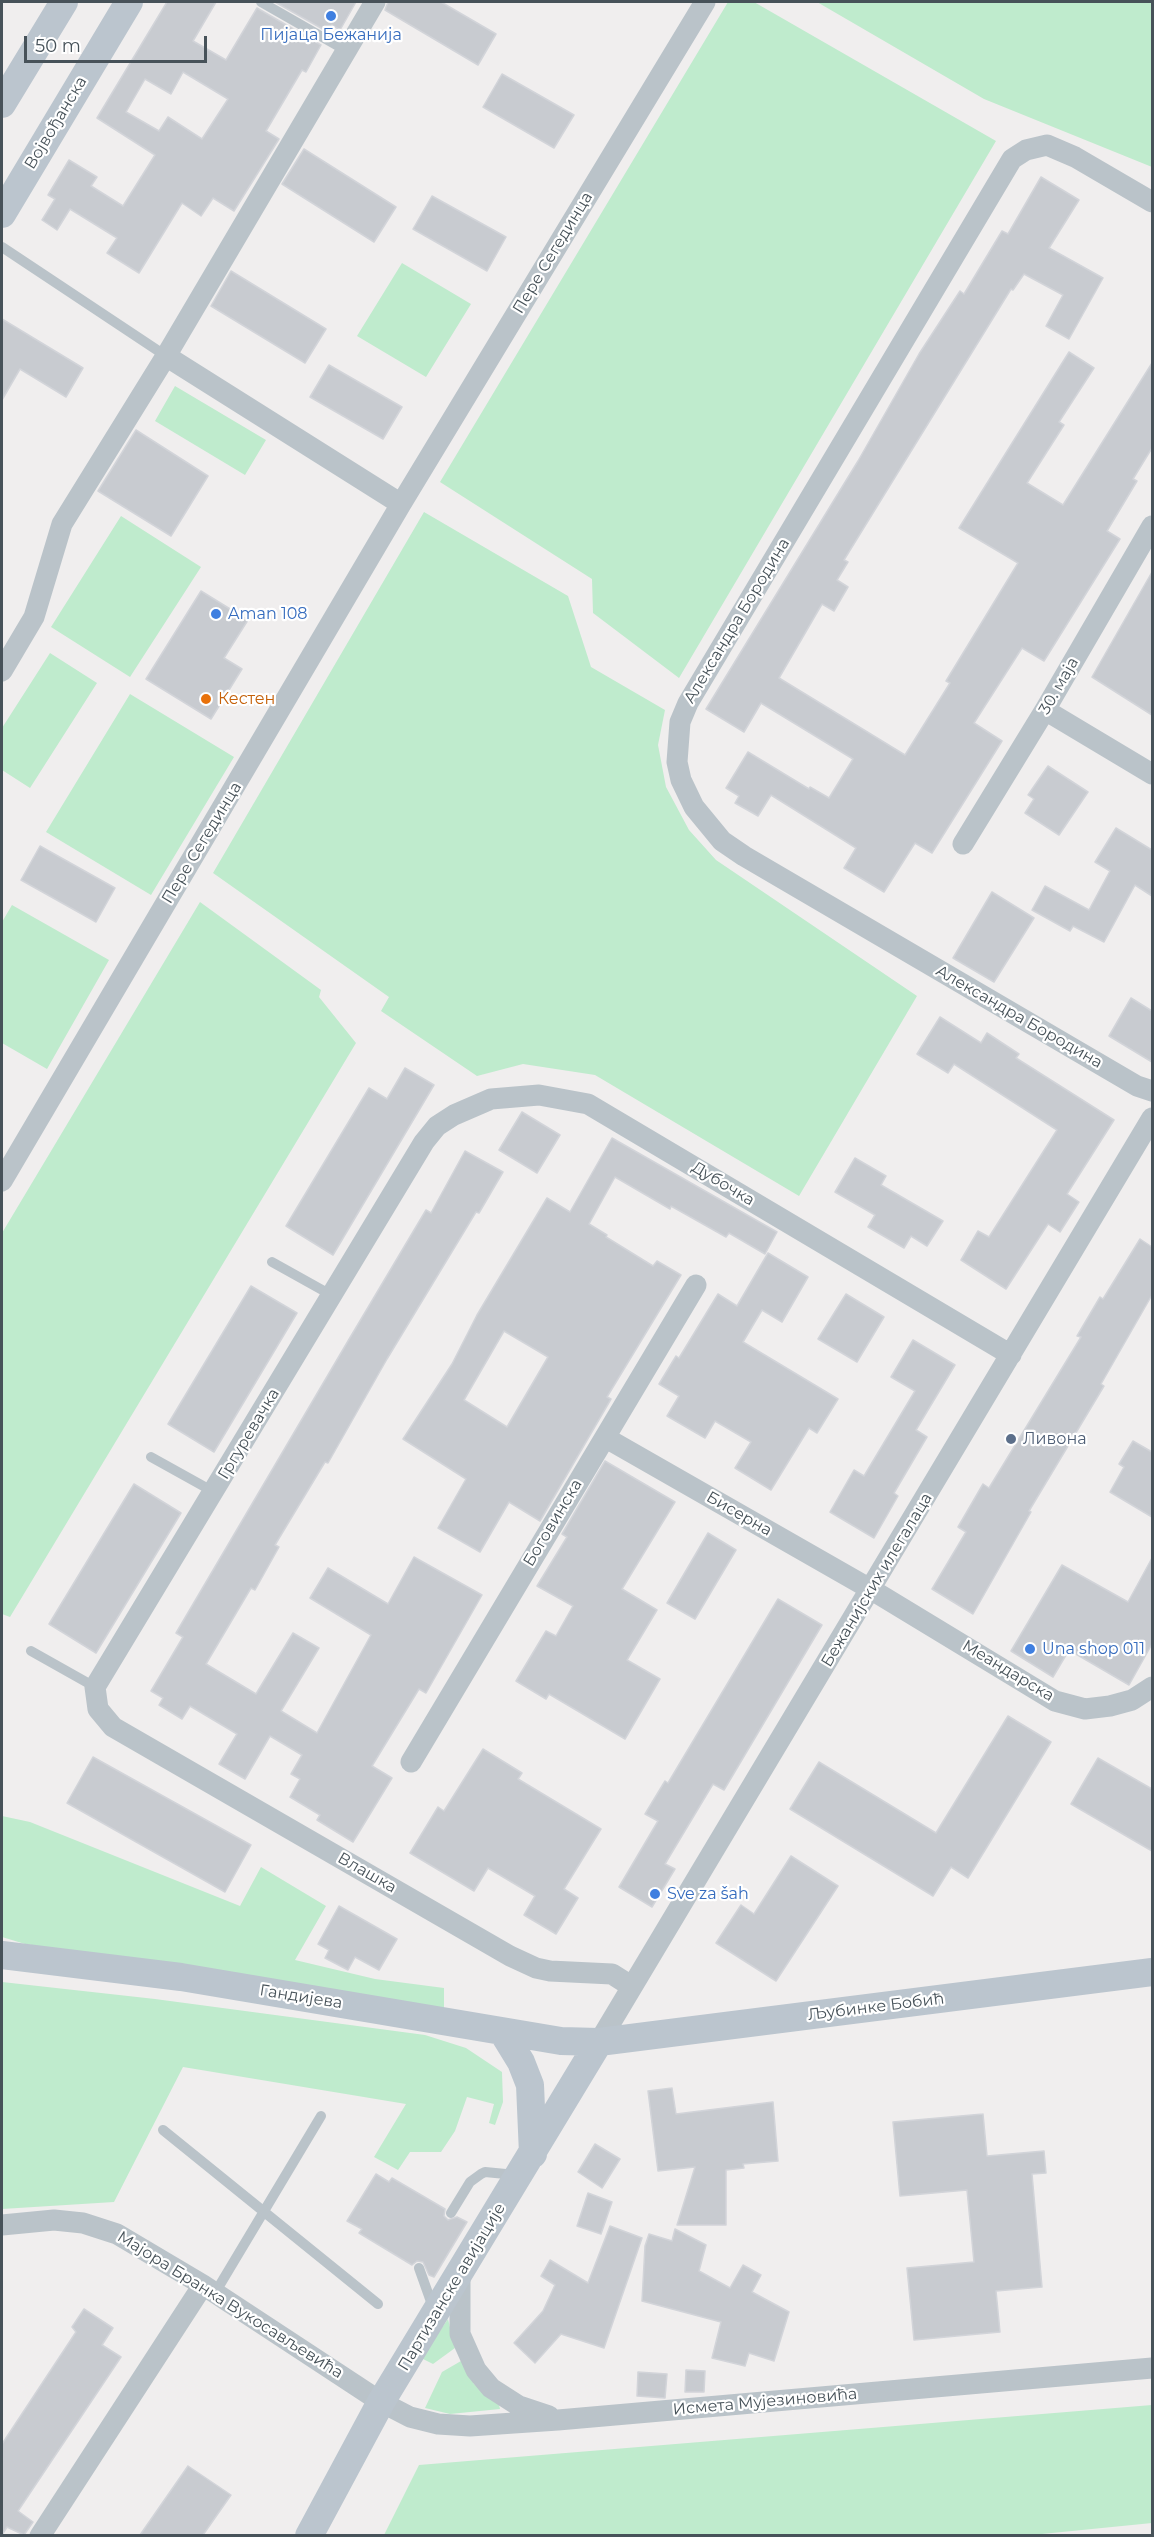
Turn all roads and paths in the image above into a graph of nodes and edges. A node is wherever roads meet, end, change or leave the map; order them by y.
1 (64, 2) edge
2 (129, 2) edge
3 (261, 2) edge
4 (375, 2) edge
5 (705, 2) edge
6 (345, 51) junction
7 (2, 104) edge
8 (1152, 202) edge
9 (2, 214) edge
10 (2, 247) edge
11 (166, 356) junction
12 (401, 504) junction
13 (1152, 526) edge
14 (2, 671) edge
15 (1046, 710) junction
16 (1152, 774) edge
17 (963, 844) dead end
18 (1152, 1090) edge
19 (1152, 1118) edge
20 (424, 1142) joint
21 (2, 1181) edge
22 (272, 1262) dead end
23 (696, 1285) dead end
24 (333, 1297) junction
25 (1011, 1356) junction
26 (606, 1438) junction
27 (151, 1457) dead end
28 (214, 1492) junction
29 (872, 1590) junction
30 (31, 1651) dead end
31 (95, 1688) junction
32 (1152, 1688) edge
33 (411, 1762) dead end
34 (2, 1955) edge
35 (1152, 1972) edge
36 (631, 1986) junction
37 (502, 2031) junction
38 (599, 2042) junction
39 (321, 2116) dead end
40 (164, 2130) dead end
41 (526, 2165) junction
42 (264, 2211) junction
43 (451, 2213) dead end
44 (2, 2225) edge
45 (419, 2268) dead end
46 (460, 2276) junction
47 (209, 2289) junction
48 (378, 2304) dead end
49 (436, 2315) junction
50 (1152, 2368) edge
51 (381, 2402) junction
52 (558, 2420) junction
53 (40, 2535) edge
54 (309, 2535) edge

1 - 7 main road
2 - 9 main road, Војвођанска
3 - 6 lane
4 - 6 street
5 - 12 street, Пере Сегединца
6 - 11 street
8 - 18 street, Александра Бородина
10 - 11 lane
11 - 12 street
11 - 14 street
12 - 21 street, Пере Сегединца
13 - 15 street, 30. маја
15 - 16 street
15 - 17 street, 30. маја
19 - 25 street, Бежанијских илегалаца
20 - 24 street, Гргуревачка
20 - 25 street, Дубочка
22 - 24 lane
23 - 26 street, Боговинска
24 - 28 street, Гргуревачка
25 - 29 street, Бежанијских илегалаца
26 - 29 street, Бисерна
26 - 33 street, Боговинска
27 - 28 lane
28 - 31 street, Гргуревачка
29 - 32 street, Меандарска
29 - 36 street, Бежанијских илегалаца
30 - 31 lane
31 - 36 street, Влашка
34 - 37 main road, Гандијева
35 - 38 main road, Љубинке Бобић
36 - 38 street, Бежанијских илегалаца
37 - 38 main road, Гандијева
37 - 41 main road
38 - 41 main road, Партизанске авијације
39 - 42 lane
40 - 42 lane
41 - 43 lane
41 - 46 main road, Партизанске авијације
42 - 47 lane
42 - 48 lane
44 - 47 street, Мајора Бранка Вукосављевића
45 - 49 lane
46 - 49 main road, Партизанске авијације
46 - 52 street
47 - 51 street, Мајора Бранка Вукосављевића
47 - 53 street
49 - 51 main road, Партизанске авијације
50 - 52 street, Исмета Мујезиновића
51 - 52 street, Исмета Мујезиновића
51 - 54 main road, Партизанске авијације

